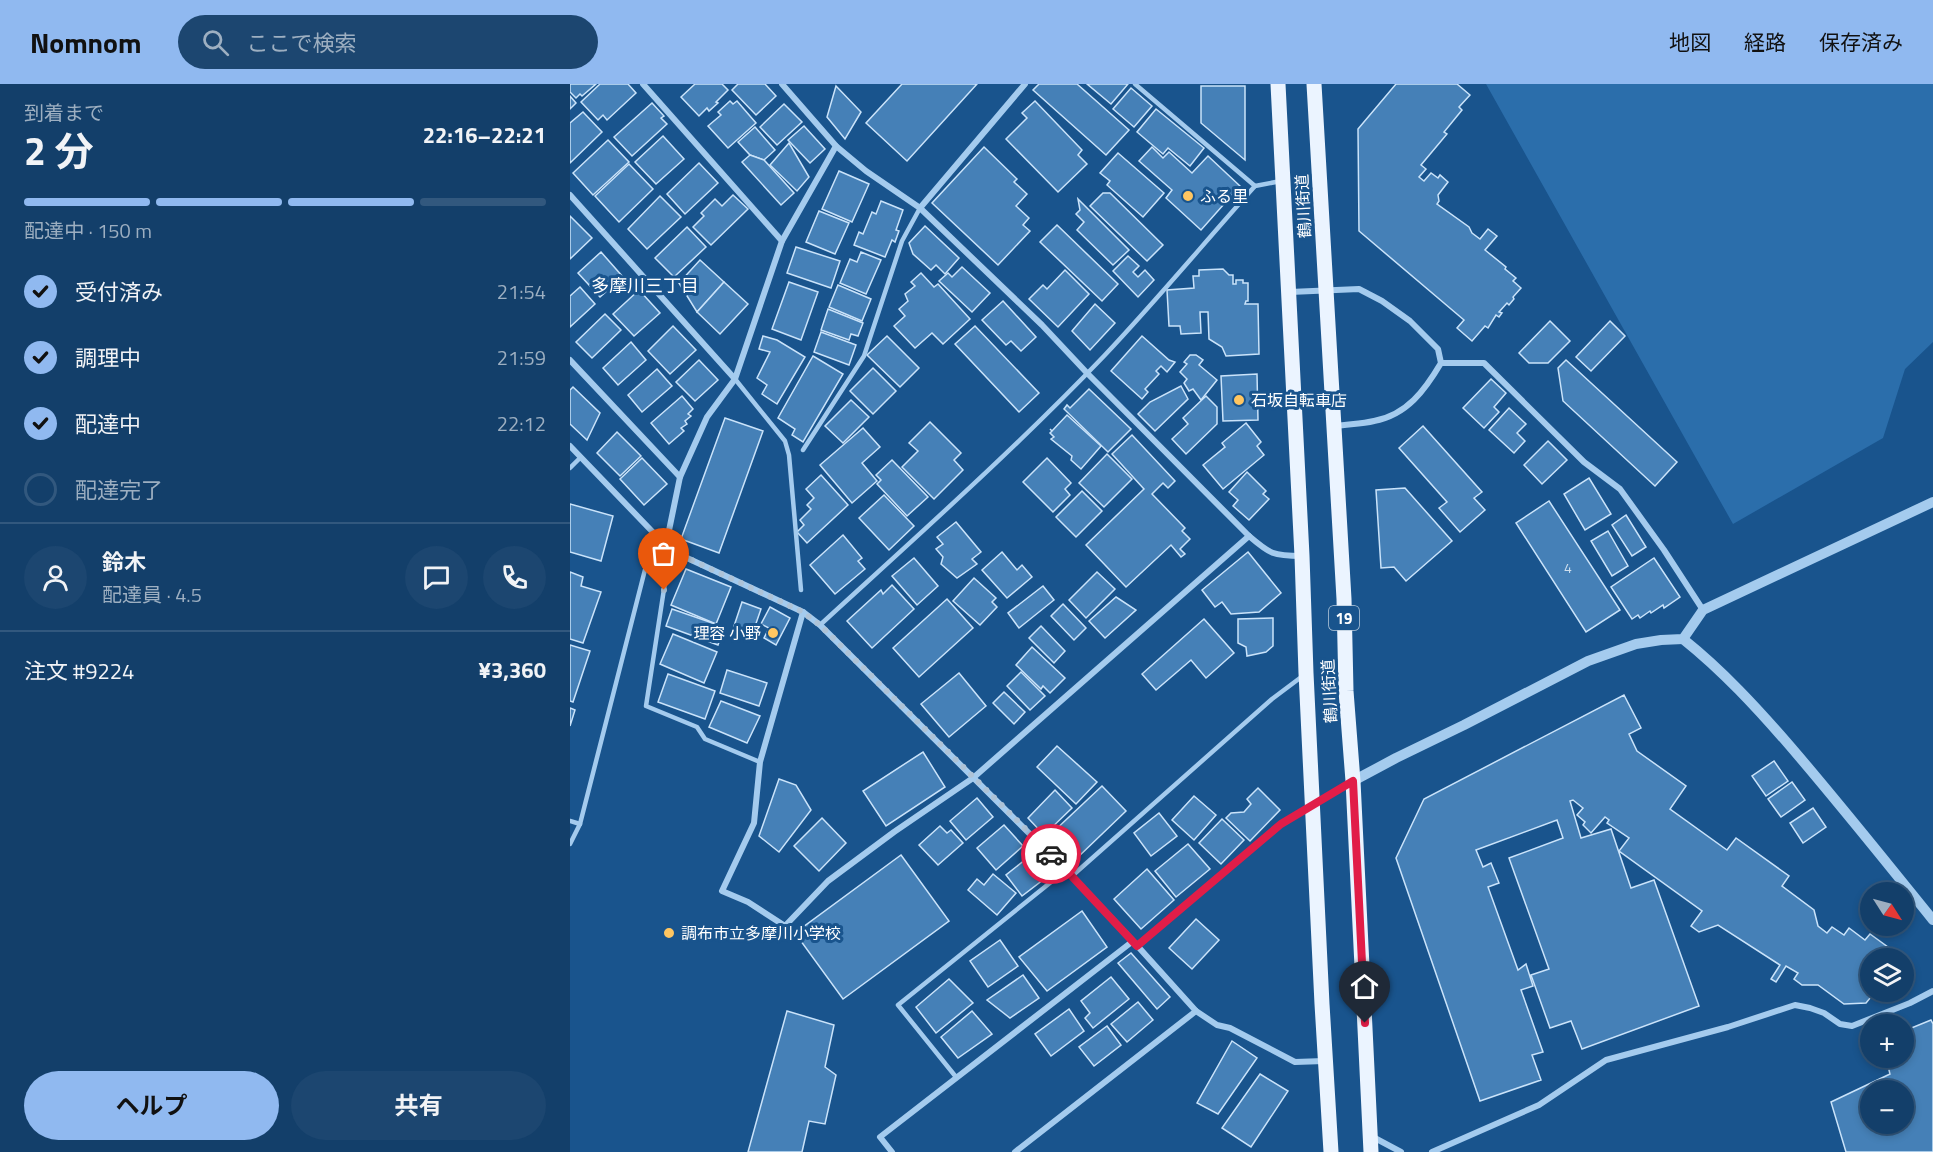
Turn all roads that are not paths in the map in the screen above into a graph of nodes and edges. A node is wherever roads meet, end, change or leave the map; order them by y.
1 (643, 84) edge
2 (782, 84) edge
3 (1025, 84) edge
4 (1136, 84) edge
5 (1278, 84) edge
6 (1314, 84) edge
7 (836, 146) junction
8 (1283, 181) junction
9 (1255, 186) junction
10 (570, 195) edge
11 (920, 208) junction
12 (782, 241) junction
13 (1325, 290) junction
14 (1290, 292) junction
15 (570, 360) edge
16 (1441, 363) junction
17 (1087, 373) junction
18 (735, 379) junction
19 (1334, 426) junction
20 (570, 446) edge
21 (803, 450) dead end
22 (581, 458) junction
23 (570, 468) edge
24 (680, 477) junction
25 (1933, 502) edge
26 (656, 535) junction
27 (1249, 536) junction
28 (668, 547) junction
29 (1302, 556) junction
30 (801, 590) dead end
31 (1703, 610) junction
32 (803, 612) junction
33 (820, 625) junction
34 (1683, 639) junction
35 (1306, 674) junction
36 (760, 762) junction
37 (972, 778) junction
38 (1353, 781) junction
39 (1313, 805) junction
40 (570, 821) edge
41 (580, 824) junction
42 (570, 844) edge
43 (1066, 870) junction
44 (1072, 876) junction
45 (1933, 920) edge
46 (1135, 944) junction
47 (1933, 991) edge
48 (1196, 1011) junction
49 (1326, 1061) junction
50 (956, 1077) junction
51 (1370, 1135) junction
52 (892, 1152) edge
53 (1015, 1152) edge
54 (1331, 1152) edge
55 (1371, 1152) edge
56 (1401, 1152) edge
57 (1432, 1152) edge

1 - 12 street
2 - 7 street
3 - 11 street
4 - 9 lane
5 - 8 main road, 鶴川街道 / 19
6 - 13 main road, 鶴川街道 / 19
7 - 11 street
7 - 12 street
8 - 9 lane
8 - 14 main road, 鶴川街道 / 19
9 - 17 lane
10 - 18 street
11 - 17 street
11 - 21 lane
12 - 18 street
13 - 14 street
13 - 16 street
13 - 19 main road, 鶴川街道 / 19
14 - 29 main road, 鶴川街道 / 19
15 - 24 street
16 - 19 street
16 - 31 street
17 - 27 street
17 - 33 lane
18 - 24 street
18 - 30 lane
19 - 38 main road, 鶴川街道 / 19
20 - 22 street
22 - 23 lane
22 - 26 street
24 - 28 street
25 - 31 street
26 - 28 street
26 - 41 lane
27 - 29 street
27 - 37 street
28 - 32 street
28 - 36 lane
29 - 35 main road, 鶴川街道 / 19
31 - 34 street
32 - 33 street
32 - 36 street
33 - 37 street
34 - 38 street
34 - 45 street
35 - 39 main road, 鶴川街道 / 19
35 - 44 lane
36 - 37 street
37 - 43 street
38 - 39 lane
38 - 51 main road, 鶴川街道 / 19
39 - 46 lane
39 - 49 main road, 鶴川街道 / 19
40 - 41 lane
41 - 42 lane
43 - 44 street
43 - 50 lane
44 - 46 street
46 - 48 street
46 - 50 street
47 - 57 street
48 - 49 street
48 - 53 street
49 - 54 main road, 鶴川街道 / 19
50 - 52 street
51 - 55 main road, 鶴川街道 / 19
51 - 56 street

